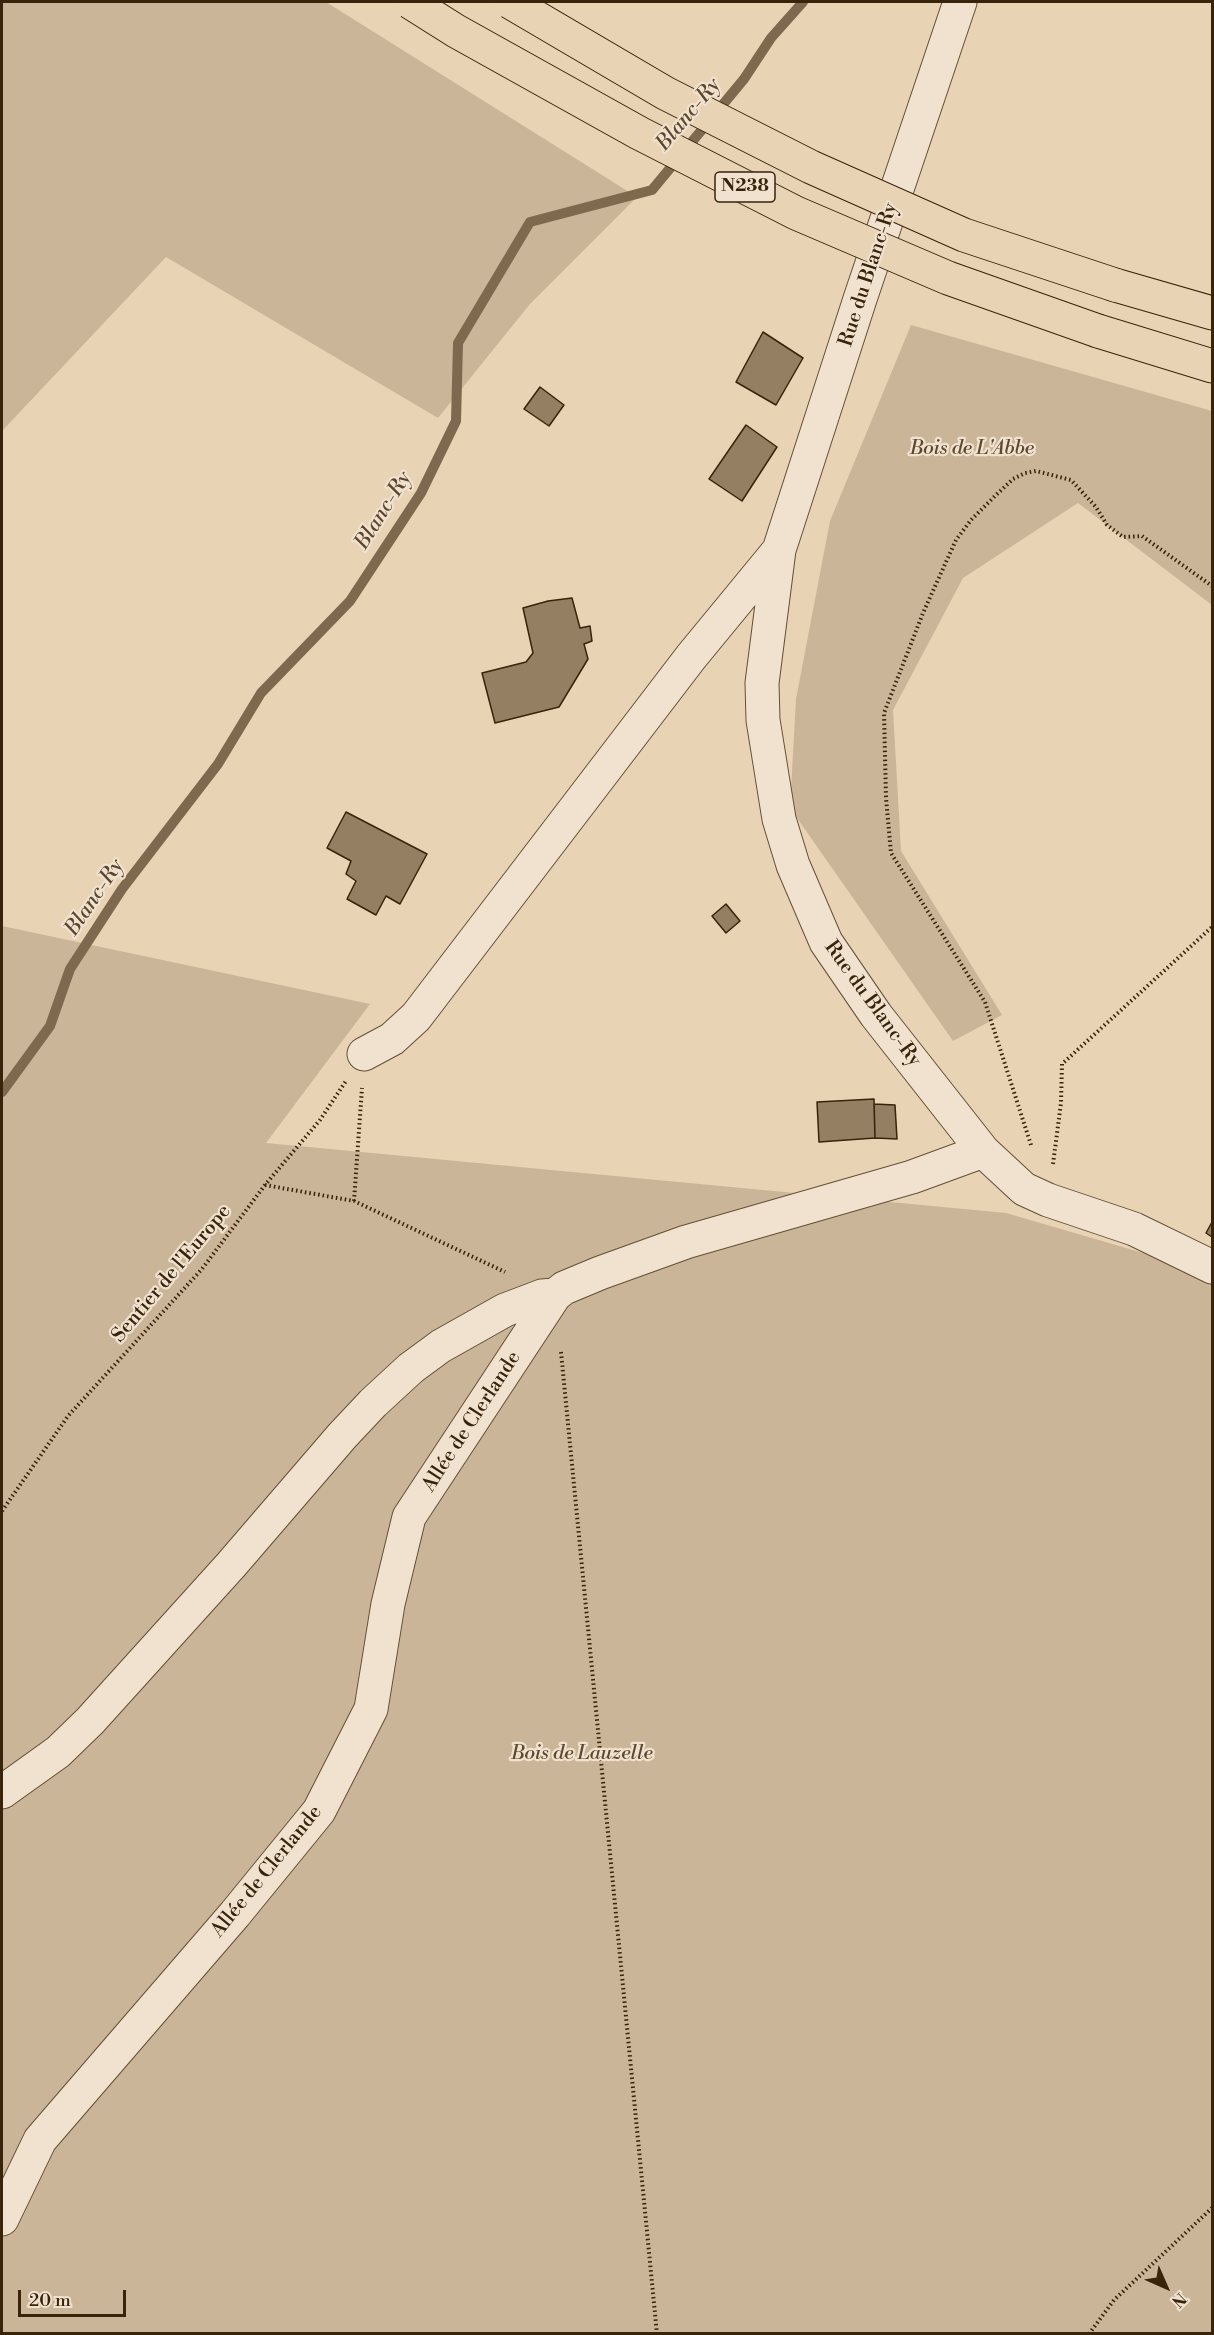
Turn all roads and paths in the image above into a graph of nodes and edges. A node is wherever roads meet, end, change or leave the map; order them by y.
1 (410, 2) edge
2 (510, 2) edge
3 (960, 2) edge
4 (1212, 313) edge
5 (1212, 366) edge
6 (779, 550) junction
7 (1212, 586) edge
8 (1212, 927) edge
9 (364, 1054) junction
10 (983, 1151) junction
11 (265, 1185) junction
12 (1048, 1200) junction
13 (354, 1202) junction
14 (1212, 1267) edge
15 (555, 1294) junction
16 (2, 1511) edge
17 (2, 1792) edge
18 (1212, 2208) edge
19 (2, 2219) edge
20 (657, 2334) edge
21 (1089, 2334) edge

1 - 5 highway, N238, bridge
2 - 4 highway, N238, bridge
3 - 6 street, Rue du Blanc-Ry
6 - 9 street, Rue du Blanc-Ry
6 - 10 street, Rue du Blanc-Ry
7 - 12 path
8 - 12 path
9 - 11 path, Sentier de l'Europe
9 - 13 path
10 - 12 street, Rue du Blanc-Ry
10 - 15 street
11 - 13 path
11 - 16 path, Sentier de l'Europe
12 - 14 street, Rue du Blanc-Ry
13 - 15 path
15 - 17 street
15 - 19 street, Allée de Clerlande
15 - 20 path
18 - 21 path

